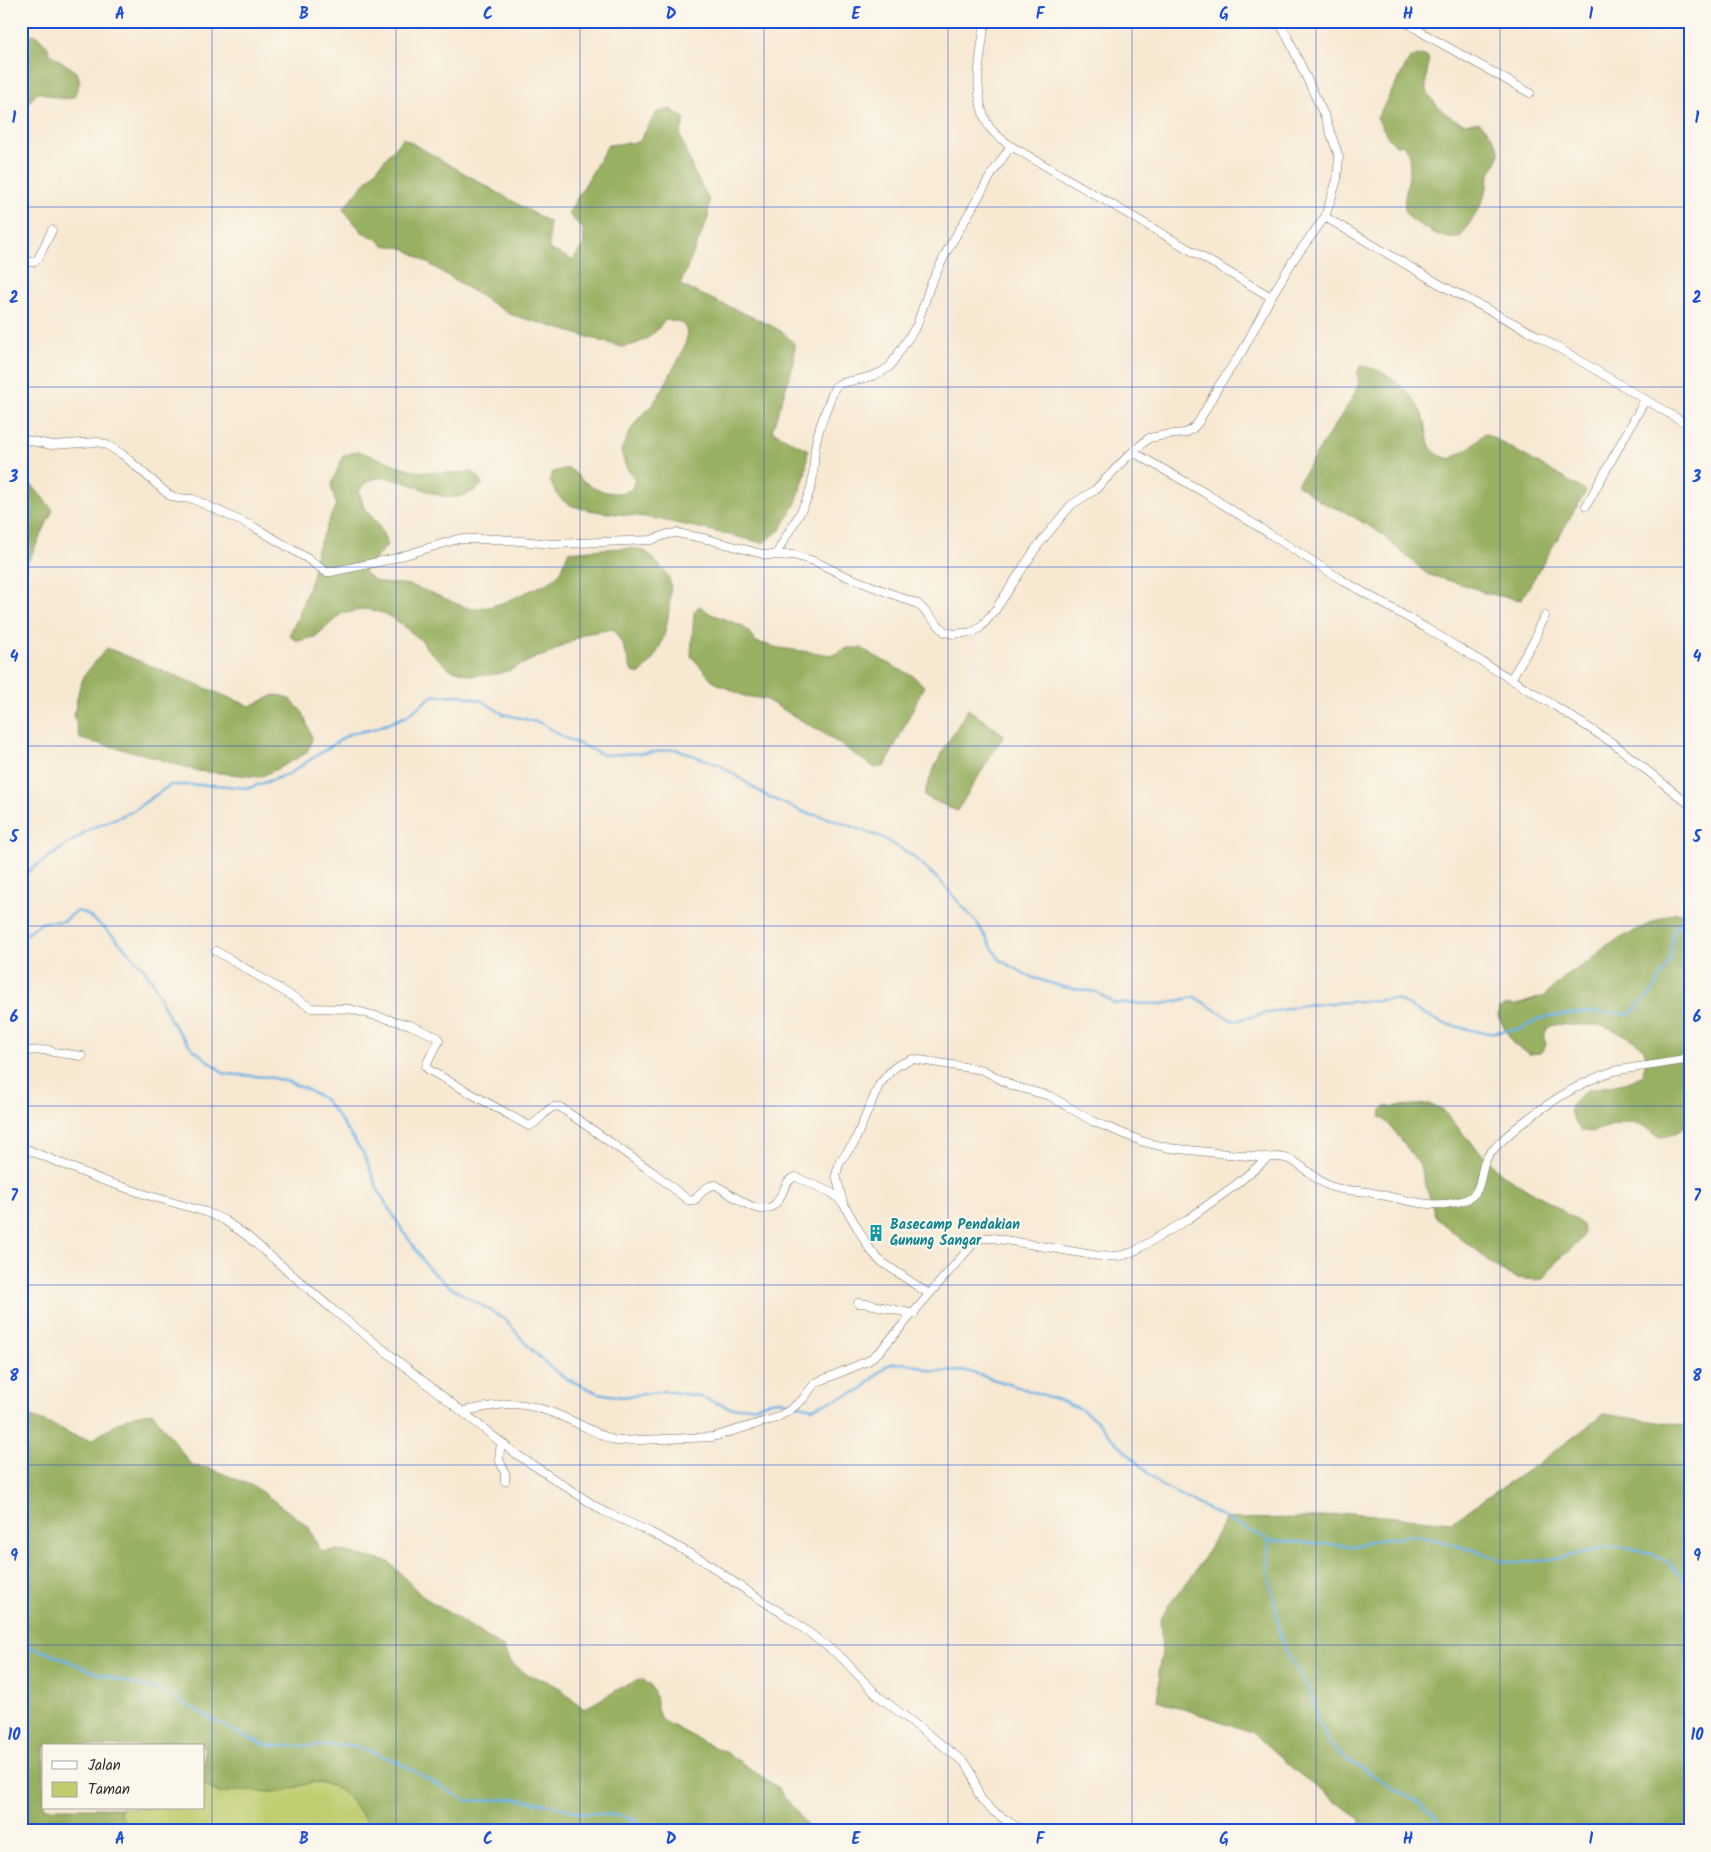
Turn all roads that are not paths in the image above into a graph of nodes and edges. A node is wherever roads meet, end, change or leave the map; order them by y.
1 (985, 21) edge
2 (1278, 21) edge
3 (1404, 21) edge
4 (1530, 93) dead end
5 (1010, 146) junction
6 (1324, 216) junction
7 (52, 230) dead end
8 (21, 264) edge
9 (21, 279) edge
10 (1271, 297) junction
11 (21, 309) edge
12 (1645, 400) junction
13 (1690, 426) edge
14 (21, 438) edge
15 (1134, 452) junction
16 (1586, 506) dead end
17 (776, 555) junction
18 (1545, 616) dead end
19 (1511, 680) junction
20 (1690, 806) edge
21 (216, 951) dead end
22 (21, 1051) edge
23 (82, 1056) dead end
24 (1690, 1059) edge
25 (21, 1147) edge
26 (1268, 1158) junction
27 (843, 1203) junction
28 (929, 1294) junction
29 (858, 1303) dead end
30 (914, 1314) junction
31 (462, 1411) junction
32 (501, 1442) junction
33 (505, 1481) dead end
34 (1023, 1831) edge

1 - 5 street
2 - 6 street
3 - 4 street
5 - 10 street
5 - 17 street
6 - 10 street
6 - 12 street
7 - 8 street
9 - 11 street
10 - 15 street
12 - 13 street
12 - 16 street
14 - 17 street
15 - 17 street
15 - 19 street
18 - 19 street
19 - 20 street
21 - 27 street
22 - 23 street
24 - 26 street
25 - 31 street
26 - 27 street
26 - 28 street
27 - 28 street
28 - 30 street
29 - 30 street
30 - 31 street
31 - 32 street
32 - 33 street
32 - 34 street

